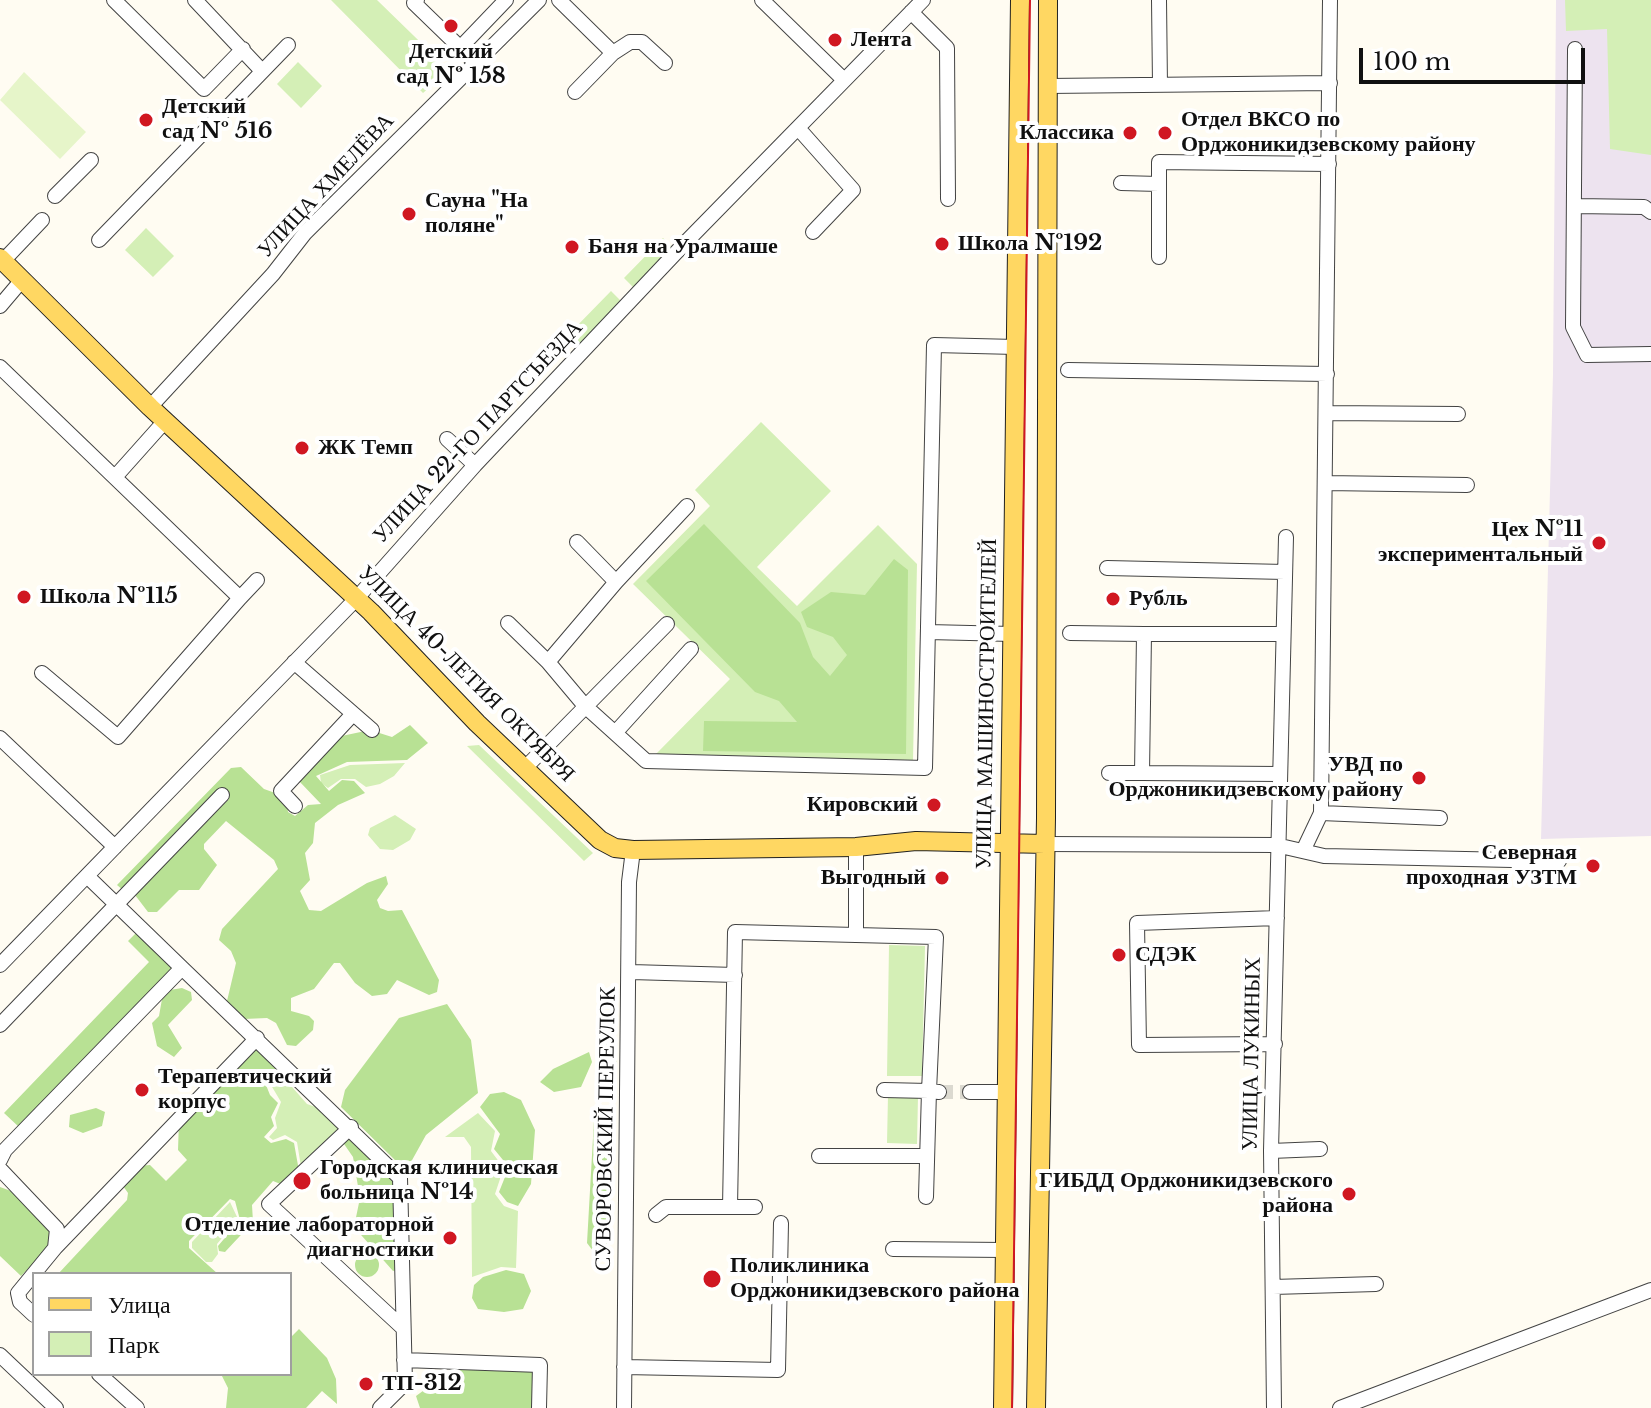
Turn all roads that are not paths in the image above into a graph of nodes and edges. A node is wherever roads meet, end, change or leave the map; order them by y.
1 (114, 0) edge
2 (195, 0) edge
3 (417, 0) edge
4 (506, 0) edge
5 (539, 0) edge
6 (559, 0) edge
7 (762, 0) edge
8 (923, 0) edge
9 (1020, 0) edge
10 (1048, 0) edge
11 (1159, 0) edge
12 (1330, 0) edge
13 (911, 12) junction
14 (288, 45) dead end
15 (460, 48) junction
16 (243, 49) junction
17 (1575, 49) dead end
18 (613, 53) junction
19 (475, 62) junction
20 (665, 63) dead end
21 (262, 71) junction
22 (843, 79) junction
23 (1330, 83) junction
24 (1160, 85) junction
25 (1048, 86) junction
26 (575, 92) dead end
27 (798, 128) junction
28 (91, 160) dead end
29 (1329, 164) junction
30 (1121, 183) dead end
31 (1159, 184) junction
32 (55, 196) dead end
33 (948, 199) dead end
34 (1576, 206) junction
35 (1651, 212) edge
36 (42, 220) dead end
37 (813, 232) dead end
38 (99, 240) dead end
39 (1159, 257) dead end
40 (2, 260) edge
41 (22, 280) junction
42 (0, 306) edge
43 (1016, 347) junction
44 (1651, 354) edge
45 (0, 367) edge
46 (1068, 370) dead end
47 (1327, 374) junction
48 (150, 407) junction
49 (1326, 413) junction
50 (1458, 414) dead end
51 (165, 421) junction
52 (447, 439) dead end
53 (475, 465) junction
54 (115, 477) junction
55 (1325, 483) junction
56 (1467, 485) dead end
57 (687, 506) dead end
58 (1286, 537) dead end
59 (577, 542) dead end
60 (1107, 568) dead end
61 (1285, 572) junction
62 (257, 580) dead end
63 (616, 582) junction
64 (240, 598) junction
65 (356, 599) junction
66 (508, 623) dead end
67 (667, 624) dead end
68 (928, 632) junction
69 (1070, 633) dead end
70 (1012, 634) junction
71 (1144, 634) junction
72 (1283, 634) junction
73 (691, 649) dead end
74 (294, 662) junction
75 (548, 662) junction
76 (42, 673) dead end
77 (585, 706) junction
78 (353, 714) junction
79 (372, 730) dead end
80 (615, 733) junction
81 (0, 738) edge
82 (524, 769) junction
83 (1109, 773) dead end
84 (1142, 773) junction
85 (1279, 774) junction
86 (222, 795) dead end
87 (295, 806) dead end
88 (1321, 813) junction
89 (1440, 818) dead end
90 (1010, 843) junction
91 (1045, 844) junction
92 (1276, 845) junction
93 (115, 847) junction
94 (856, 847) junction
95 (633, 850) junction
96 (1303, 851) junction
97 (1559, 861) dead end
98 (87, 876) junction
99 (117, 905) junction
100 (1277, 918) junction
101 (856, 935) junction
102 (0, 965) edge
103 (182, 968) junction
104 (631, 972) junction
105 (735, 975) junction
106 (0, 1025) edge
107 (257, 1038) junction
108 (1275, 1044) junction
109 (884, 1090) dead end
110 (934, 1092) junction
111 (970, 1092) tunnel mouth
112 (1007, 1092) junction
113 (351, 1127) junction
114 (1320, 1149) dead end
115 (1271, 1151) junction
116 (819, 1156) dead end
117 (927, 1156) junction
118 (0, 1160) edge
119 (0, 1169) edge
120 (926, 1197) dead end
121 (730, 1207) junction
122 (755, 1207) dead end
123 (656, 1215) dead end
124 (781, 1223) dead end
125 (55, 1248) junction
126 (893, 1249) dead end
127 (1005, 1250) junction
128 (34, 1272) edge
129 (32, 1274) edge
130 (1376, 1284) dead end
131 (1273, 1287) junction
132 (1651, 1290) edge
133 (32, 1313) edge
134 (403, 1328) junction
135 (0, 1355) edge
136 (404, 1360) junction
137 (624, 1367) junction
138 (101, 1376) edge
139 (56, 1408) edge
140 (137, 1408) edge
141 (380, 1408) edge
142 (539, 1408) edge
143 (624, 1408) edge
144 (1003, 1408) edge
145 (1036, 1408) edge
146 (1274, 1408) edge
147 (1340, 1408) edge

1 - 16 street
2 - 16 street
3 - 15 street
4 - 15 street
5 - 19 street, УЛИЦА ХМЕЛЁВА
6 - 18 street
7 - 22 street
8 - 13 street, УЛИЦА 22-ГО ПАРТСЪЕЗДА
9 - 43 main road, УЛИЦА МАШИНОСТРОИТЕЛЕЙ
10 - 25 main road
11 - 24 street
12 - 23 street
13 - 22 street, УЛИЦА 22-ГО ПАРТСЪЕЗДА
13 - 33 street
14 - 21 street
15 - 19 street
16 - 21 street
17 - 34 street
18 - 20 street
18 - 26 street
19 - 48 street, УЛИЦА ХМЕЛЁВА
21 - 38 street
22 - 27 street, УЛИЦА 22-ГО ПАРТСЪЕЗДА
23 - 24 street
23 - 29 street
24 - 25 street
25 - 91 main road
27 - 37 street
27 - 53 street, УЛИЦА 22-ГО ПАРТСЪЕЗДА
28 - 32 street
29 - 31 street
29 - 47 street
30 - 31 street
31 - 39 street
34 - 35 street
34 - 44 street
36 - 40 street
40 - 41 main road, УЛИЦА 40-ЛЕТИЯ ОКТЯБРЯ
41 - 42 street
41 - 48 main road, УЛИЦА 40-ЛЕТИЯ ОКТЯБРЯ
43 - 68 street
43 - 70 main road, УЛИЦА МАШИНОСТРОИТЕЛЕЙ
45 - 54 street
46 - 47 street
47 - 49 street
48 - 51 main road, УЛИЦА 40-ЛЕТИЯ ОКТЯБРЯ
49 - 50 street
49 - 55 street
51 - 54 street
51 - 65 main road, УЛИЦА 40-ЛЕТИЯ ОКТЯБРЯ
52 - 53 street
53 - 65 street, УЛИЦА 22-ГО ПАРТСЪЕЗДА
54 - 64 street
55 - 56 street
55 - 88 street
57 - 63 street
58 - 61 street, УЛИЦА ЛУКИНЫХ
59 - 63 street
60 - 61 street
61 - 72 street, УЛИЦА ЛУКИНЫХ
62 - 64 street
63 - 75 street
64 - 76 street
65 - 74 street, УЛИЦА 22-ГО ПАРТСЪЕЗДА
65 - 82 main road, УЛИЦА 40-ЛЕТИЯ ОКТЯБРЯ
66 - 75 street
67 - 77 street
68 - 70 street
68 - 80 street
69 - 71 street
70 - 90 main road, УЛИЦА МАШИНОСТРОИТЕЛЕЙ
71 - 72 street
71 - 84 street
72 - 85 street, УЛИЦА ЛУКИНЫХ
73 - 80 street
74 - 78 street
74 - 93 street, УЛИЦА 22-ГО ПАРТСЪЕЗДА
75 - 77 street
77 - 80 street
77 - 82 street
78 - 79 street
78 - 87 street
81 - 93 street
82 - 95 main road, УЛИЦА 40-ЛЕТИЯ ОКТЯБРЯ
83 - 84 street
84 - 85 street
85 - 92 street, УЛИЦА ЛУКИНЫХ
86 - 99 street
88 - 89 street
88 - 96 street
90 - 91 main road, УЛИЦА 40-ЛЕТИЯ ОКТЯБРЯ
90 - 94 main road, УЛИЦА 40-ЛЕТИЯ ОКТЯБРЯ
90 - 112 main road, УЛИЦА МАШИНОСТРОИТЕЛЕЙ
91 - 92 street
91 - 145 main road
92 - 96 street
92 - 100 street, УЛИЦА ЛУКИНЫХ
93 - 98 street, УЛИЦА 22-ГО ПАРТСЪЕЗДА
94 - 95 main road, УЛИЦА 40-ЛЕТИЯ ОКТЯБРЯ
94 - 101 street
95 - 104 street, СУВОРОВСКИЙ ПЕРЕУЛОК
96 - 97 street
98 - 99 street
98 - 102 street, УЛИЦА 22-ГО ПАРТСЪЕЗДА
99 - 103 street
99 - 106 street
100 - 108 street, УЛИЦА ЛУКИНЫХ
100 - 108 street
101 - 105 street
101 - 110 street
103 - 107 street
103 - 118 street
104 - 105 street
104 - 137 street, СУВОРОВСКИЙ ПЕРЕУЛОК
105 - 121 street
107 - 113 street
107 - 125 street
108 - 115 street, УЛИЦА ЛУКИНЫХ
109 - 110 street
110 - 117 street
111 - 112 street
112 - 127 main road, УЛИЦА МАШИНОСТРОИТЕЛЕЙ
113 - 134 street
113 - 134 street
114 - 115 street
115 - 131 street, УЛИЦА ЛУКИНЫХ
116 - 117 street
117 - 120 street
119 - 125 street
121 - 122 street
121 - 123 street
124 - 137 street
125 - 128 street
126 - 127 street
127 - 144 main road, УЛИЦА МАШИНОСТРОИТЕЛЕЙ
129 - 133 street
130 - 131 street
131 - 146 street, УЛИЦА ЛУКИНЫХ
132 - 147 street
134 - 136 street
135 - 139 street
136 - 141 street
136 - 142 street
137 - 143 street, СУВОРОВСКИЙ ПЕРЕУЛОК
138 - 140 street

